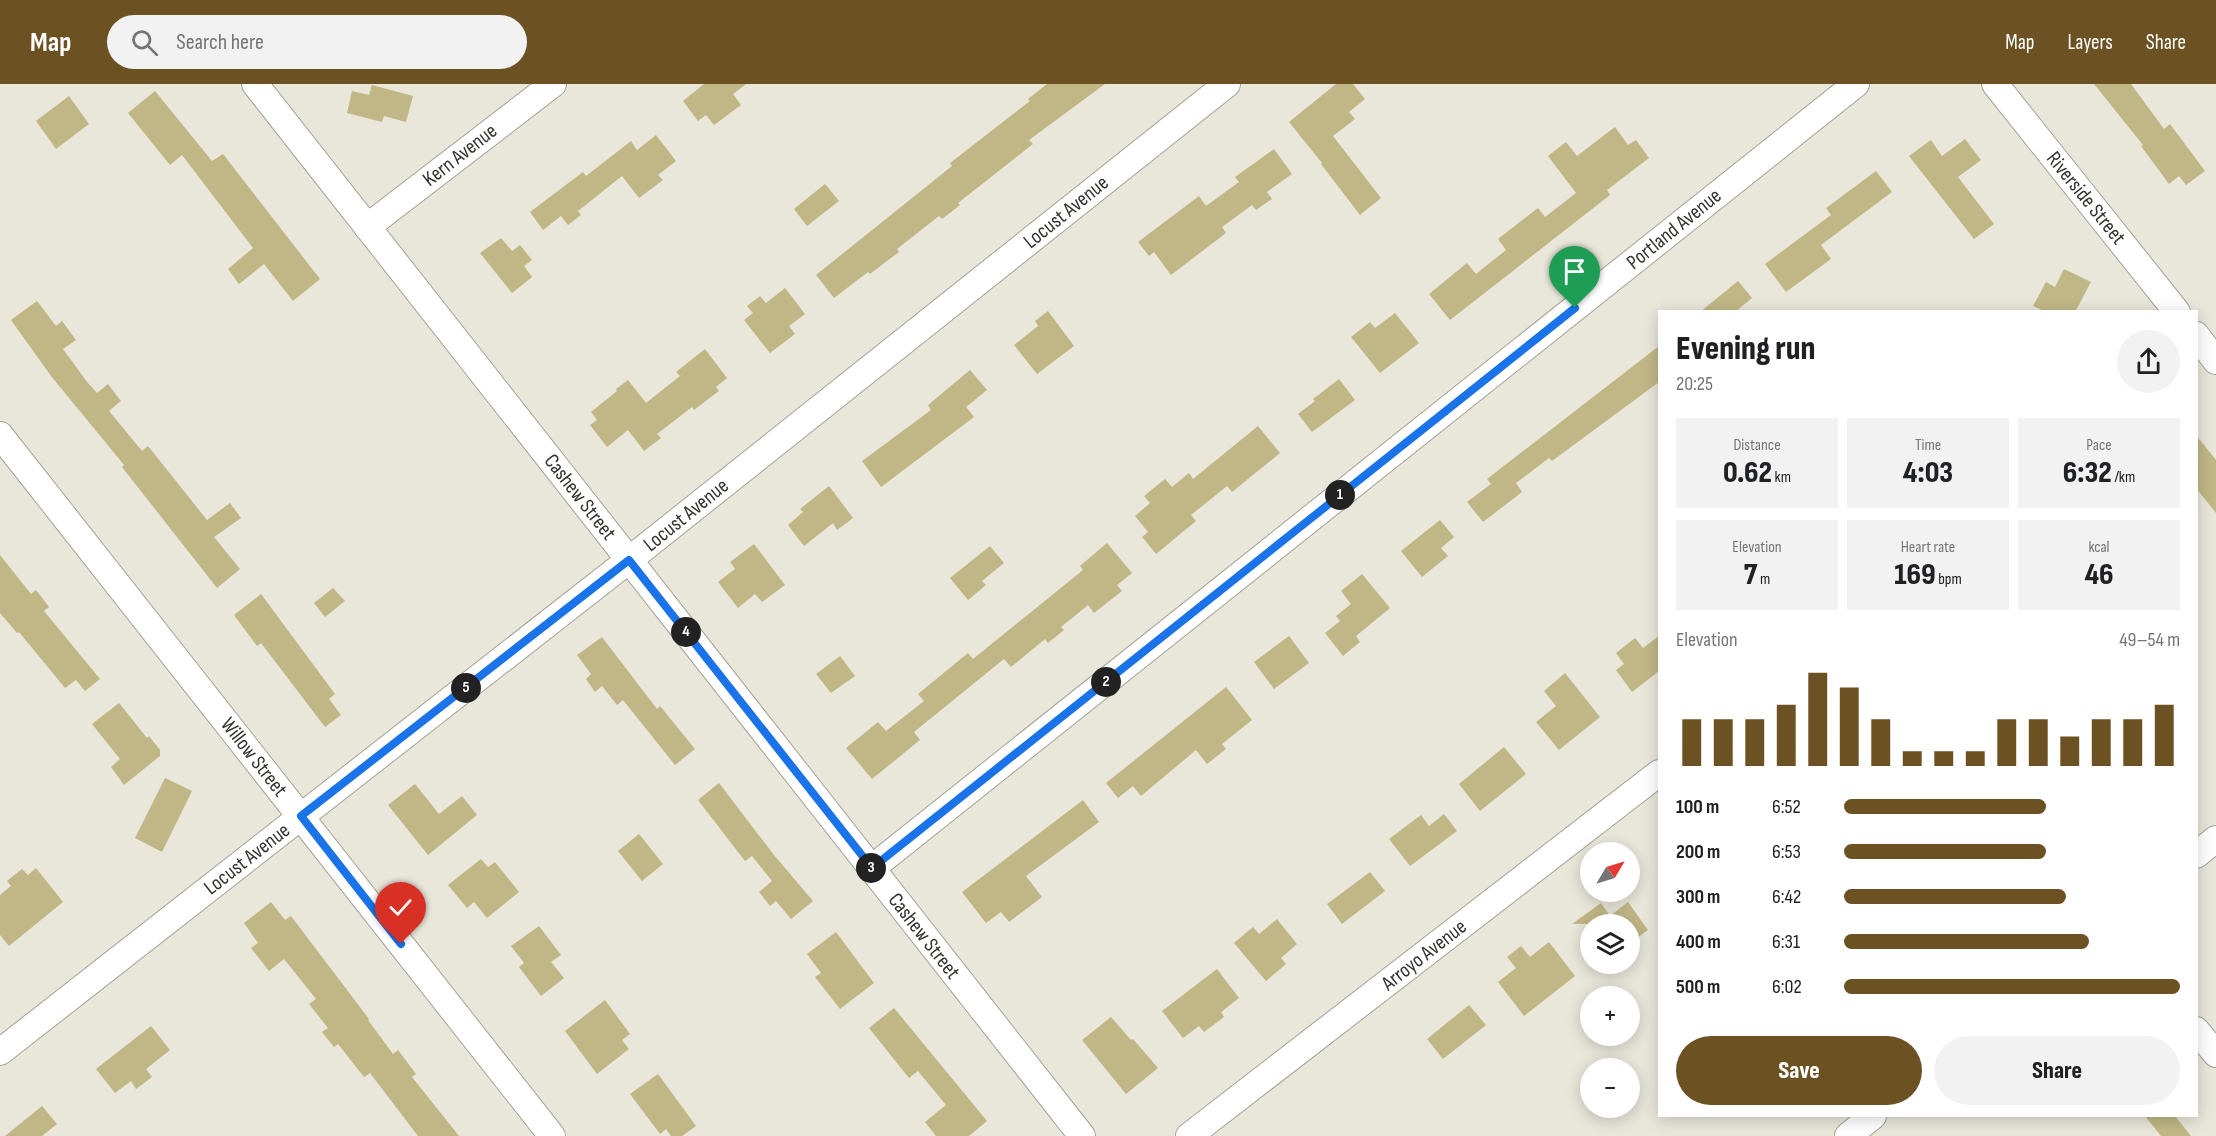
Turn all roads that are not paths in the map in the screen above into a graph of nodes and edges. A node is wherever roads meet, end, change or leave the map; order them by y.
1 (255, 84) edge
2 (553, 84) edge
3 (1227, 84) edge
4 (1856, 84) edge
5 (1995, 84) edge
6 (368, 227) junction
7 (2175, 310) edge
8 (0, 435) edge
9 (629, 560) junction
10 (1658, 774) edge
11 (301, 816) junction
12 (2216, 839) edge
13 (2198, 853) edge
14 (872, 868) junction
15 (2198, 1032) edge
16 (0, 1052) edge
17 (2216, 1054) edge
18 (1872, 1117) edge
19 (552, 1136) edge
20 (1082, 1136) edge
21 (1189, 1136) edge
22 (1848, 1136) edge

1 - 6 street, Cashew Street
2 - 6 street, Kern Avenue
3 - 9 street, Locust Avenue
4 - 14 street, Portland Avenue
5 - 7 street, Riverside Street
6 - 9 street, Cashew Street
8 - 11 street, Willow Street
9 - 11 street, Locust Avenue
9 - 14 street, Cashew Street
10 - 21 street, Arroyo Avenue
11 - 16 street, Locust Avenue
11 - 19 street, Willow Street
12 - 13 street
14 - 20 street, Cashew Street
15 - 17 street
18 - 22 street

